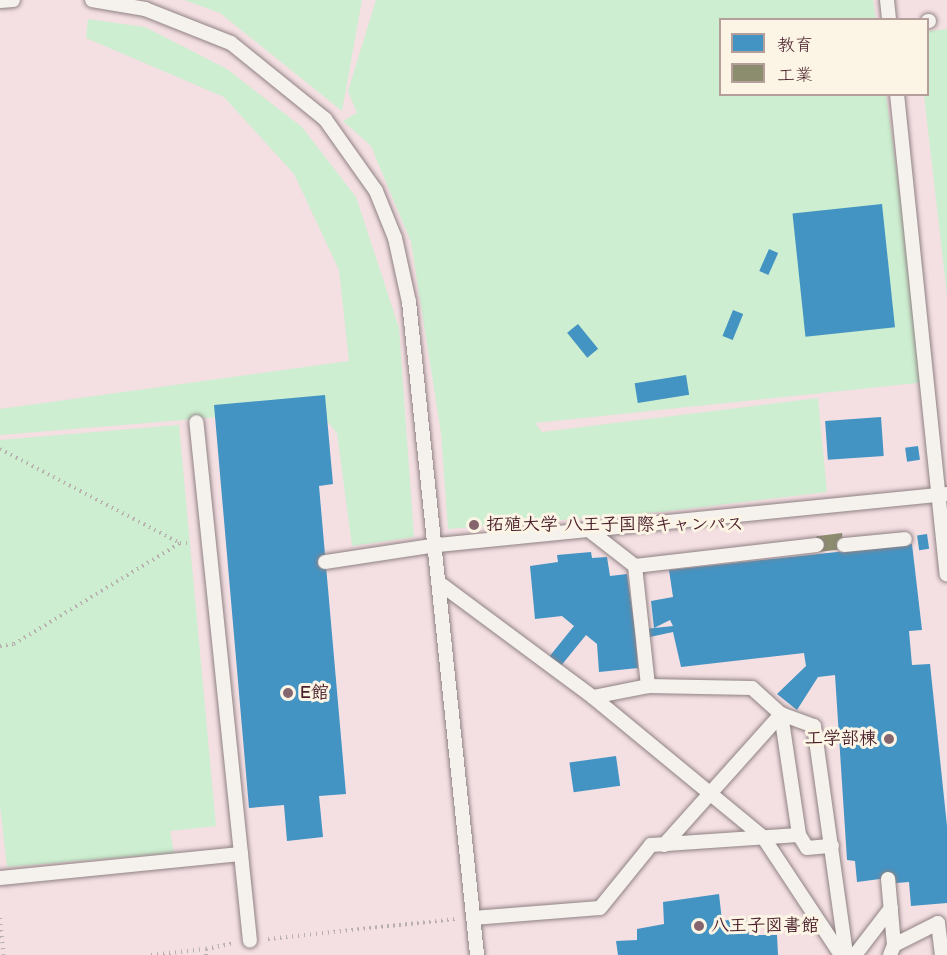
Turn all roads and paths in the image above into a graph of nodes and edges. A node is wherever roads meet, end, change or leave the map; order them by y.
1 (13, 0) edge
2 (92, 0) edge
3 (886, 0) edge
4 (0, 1) edge
5 (889, 18) edge
6 (897, 96) edge
7 (196, 422) dead end
8 (0, 449) edge
9 (942, 495) edge
10 (590, 531) junction
11 (905, 539) dead end
12 (180, 543) junction
13 (209, 543) junction
14 (438, 545) junction
15 (817, 545) dead end
16 (844, 545) dead end
17 (325, 562) dead end
18 (635, 566) junction
19 (947, 574) edge
20 (438, 582) junction
21 (0, 646) edge
22 (648, 686) junction
23 (593, 698) junction
24 (781, 714) junction
25 (710, 794) junction
26 (799, 836) junction
27 (763, 837) junction
28 (664, 844) junction
29 (832, 846) junction
30 (241, 854) junction
31 (0, 878) edge
32 (888, 879) dead end
33 (891, 908) junction
34 (0, 918) edge
35 (473, 918) junction
36 (447, 920) dead end
37 (310, 937) dead end
38 (250, 940) dead end
39 (206, 949) dead end
40 (892, 950) edge
41 (4, 955) edge
42 (151, 955) edge
43 (477, 955) edge
44 (841, 955) edge
45 (846, 955) edge
46 (855, 955) edge
47 (942, 955) edge

1 - 4 lane
2 - 14 lane
3 - 5 lane
6 - 9 lane
7 - 13 lane
8 - 12 path
9 - 10 lane
9 - 19 lane
10 - 14 lane
10 - 18 lane
11 - 16 lane
12 - 13 path
12 - 21 path
13 - 30 lane
14 - 17 lane
14 - 20 lane
15 - 18 lane
18 - 22 lane
20 - 23 lane
20 - 35 lane
22 - 23 lane
22 - 24 lane
23 - 25 lane
24 - 25 lane
24 - 26 lane
24 - 29 lane
25 - 27 lane
25 - 28 lane
26 - 27 lane
26 - 29 lane
27 - 28 lane
27 - 44 lane
28 - 35 lane
29 - 45 lane
30 - 31 lane
30 - 38 lane
32 - 33 lane
33 - 40 lane
33 - 46 lane
34 - 41 path
35 - 43 lane
36 - 37 path
39 - 42 path
40 - 47 lane

